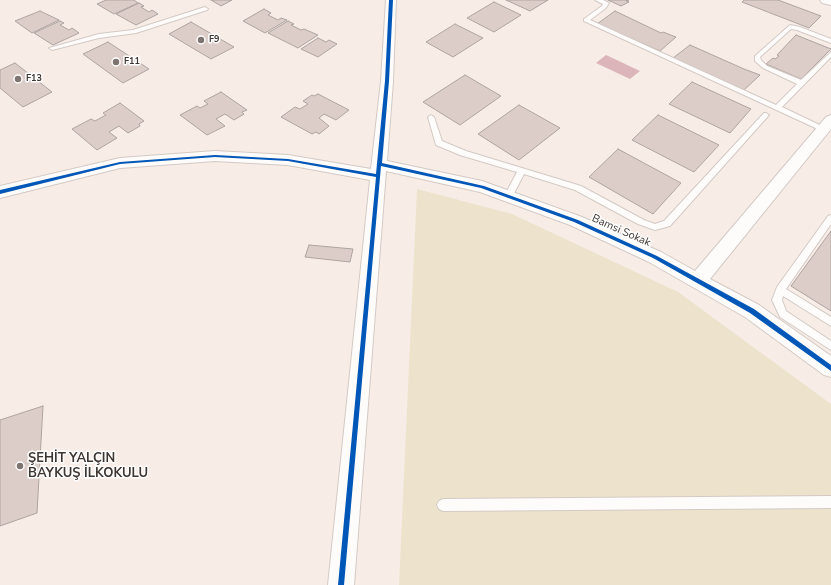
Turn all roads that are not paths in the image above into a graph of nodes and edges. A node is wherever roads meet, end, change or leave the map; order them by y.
1 (391, 0) edge
2 (598, 0) edge
3 (827, 0) edge
4 (831, 1) edge
5 (205, 9) dead end
6 (831, 42) edge
7 (52, 48) dead end
8 (831, 54) edge
9 (801, 83) junction
10 (777, 108) junction
11 (431, 116) dead end
12 (766, 116) dead end
13 (827, 125) edge
14 (378, 170) junction
15 (522, 171) junction
16 (0, 192) edge
17 (508, 197) junction
18 (831, 218) edge
19 (697, 281) junction
20 (780, 290) junction
21 (831, 322) edge
22 (831, 346) edge
23 (831, 368) edge
24 (831, 502) edge
25 (443, 505) dead end
26 (341, 585) edge

1 - 14 street
2 - 10 lane
3 - 4 street
5 - 7 lane
6 - 9 lane
8 - 9 lane
9 - 10 lane
10 - 13 lane
11 - 15 lane
12 - 15 lane
13 - 19 street
14 - 16 street, Bamsi Sokak
14 - 17 street, Bamsi Sokak
14 - 26 street
15 - 17 lane
17 - 19 street, Bamsi Sokak
18 - 20 lane
19 - 23 street, Bamsi Sokak
20 - 21 lane
20 - 22 lane
24 - 25 lane

